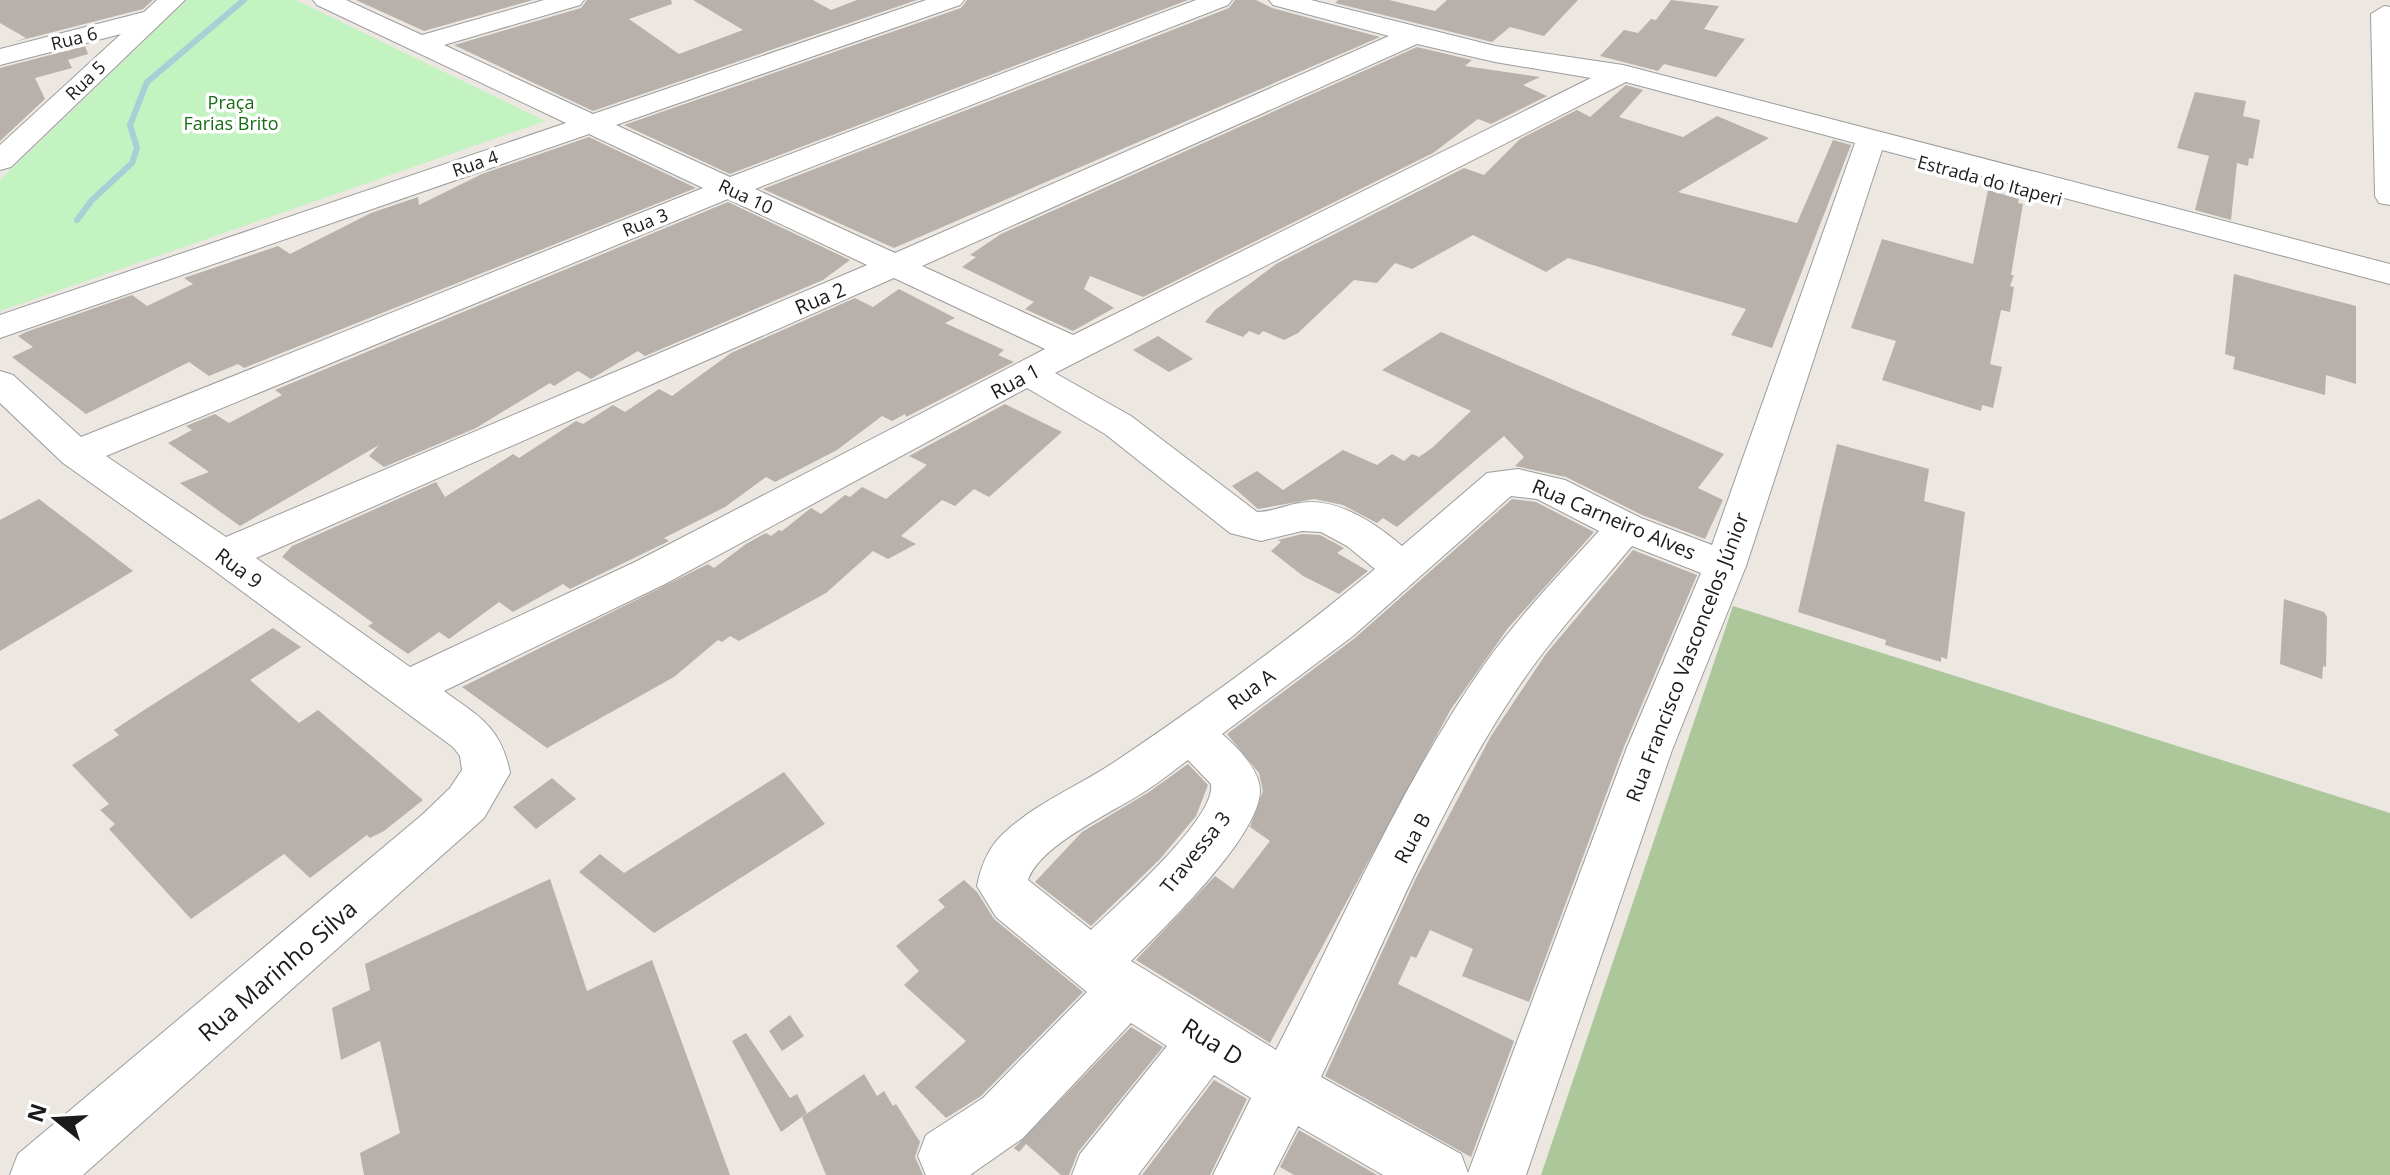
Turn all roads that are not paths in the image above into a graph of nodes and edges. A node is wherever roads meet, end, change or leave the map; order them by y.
1 (172, 0) edge
2 (326, 0) edge
3 (571, 0) edge
4 (951, 0) edge
5 (1219, 0) edge
6 (1282, 0) edge
7 (2387, 14) edge
8 (149, 19) junction
9 (1414, 35) junction
10 (419, 44) junction
11 (0, 57) edge
12 (1608, 75) junction
13 (2389, 110) edge
14 (588, 124) junction
15 (1870, 143) junction
16 (0, 161) edge
17 (2390, 185) edge
18 (729, 188) junction
19 (2390, 196) edge
20 (896, 265) junction
21 (2390, 274) edge
22 (2390, 286) edge
23 (0, 327) edge
24 (1073, 349) junction
25 (1029, 374) junction
26 (0, 383) edge
27 (76, 454) junction
28 (1501, 483) joint
29 (1625, 528) junction
30 (223, 555) junction
31 (1725, 566) junction
32 (1403, 570) junction
33 (407, 689) junction
34 (1190, 735) junction
35 (482, 749) joint
36 (1002, 886) joint
37 (1111, 976) junction
38 (1209, 1037) junction
39 (1288, 1089) junction
40 (947, 1156) dead end
41 (39, 1175) edge
42 (1101, 1175) edge
43 (1242, 1175) edge
44 (1440, 1175) edge
45 (1497, 1175) edge

1 - 8 street, Rua 5
2 - 10 street, Rua 10
3 - 10 street
4 - 14 street, Rua 4
5 - 18 street, Rua 3
6 - 9 street, Estrada do Itaperi
7 - 13 street
8 - 11 street, Rua 6
8 - 16 street, Rua 5
9 - 12 street, Estrada do Itaperi
9 - 20 street, Rua 2
10 - 14 street, Rua 10
12 - 15 street, Estrada do Itaperi
12 - 24 street, Rua 1
13 - 17 street
14 - 18 street, Rua 10
14 - 23 street, Rua 4
15 - 21 street, Estrada do Itaperi
15 - 22 street, Estrada do Itaperi
15 - 31 street, Rua Francisco Vasconcelos Júnior
17 - 19 street
18 - 20 street, Rua 10
18 - 27 street, Rua 3
20 - 24 street, Rua 10
20 - 30 street, Rua 2
24 - 25 street, Rua 1
25 - 32 street
25 - 33 street, Rua 1
26 - 27 street, Rua 9
27 - 30 street, Rua 9
28 - 29 street, Rua Carneiro Alves
28 - 32 street, Rua A
29 - 31 street, Rua Carneiro Alves
29 - 39 street, Rua B
30 - 33 street, Rua 9
31 - 45 street, Rua Francisco Vasconcelos Júnior
32 - 34 street, Rua A
33 - 35 street, Rua 9
34 - 36 street, Rua A
34 - 37 street, Travessa 3
35 - 41 street, Rua Marinho Silva
36 - 37 street, Rua D
37 - 38 street, Rua D
37 - 40 street, Travessa 3
38 - 39 street, Rua D
38 - 42 street
39 - 43 street, Rua B
39 - 44 street, Rua D

